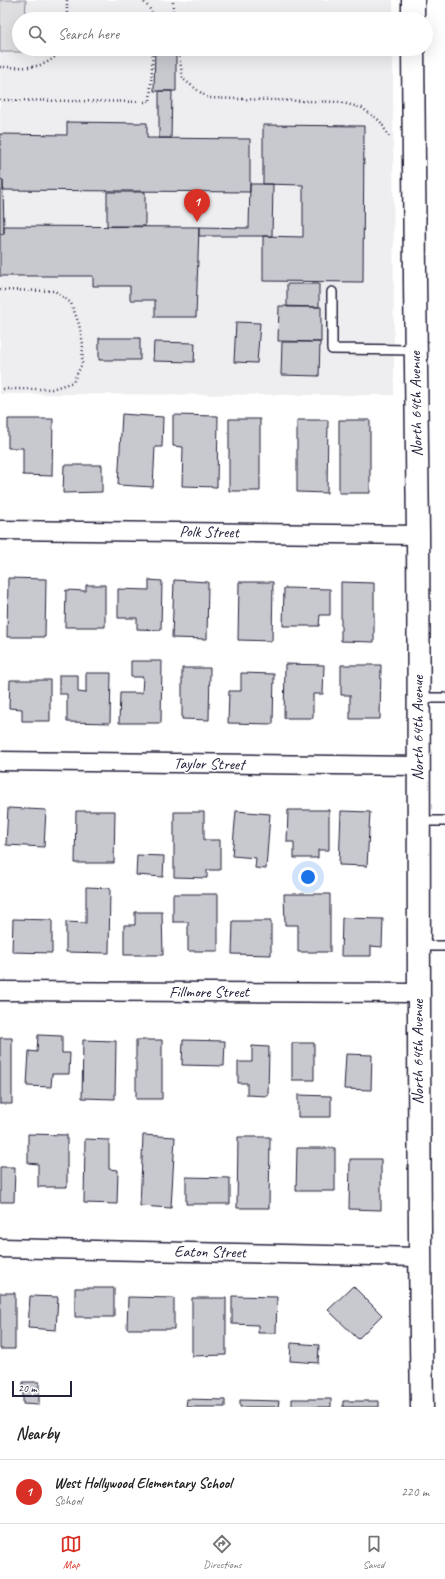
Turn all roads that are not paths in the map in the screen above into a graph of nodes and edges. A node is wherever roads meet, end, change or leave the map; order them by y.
1 (413, 0) edge
2 (413, 12) edge
3 (413, 56) edge
4 (332, 292) dead end
5 (415, 350) junction
6 (0, 530) edge
7 (418, 535) junction
8 (418, 698) junction
9 (445, 698) edge
10 (0, 761) edge
11 (418, 766) junction
12 (418, 821) junction
13 (445, 821) edge
14 (418, 946) junction
15 (445, 946) edge
16 (0, 991) edge
17 (418, 993) junction
18 (0, 1248) edge
19 (419, 1257) junction
20 (422, 1407) edge

1 - 2 street
3 - 5 street, North 64th Avenue
4 - 5 lane
5 - 7 street, North 64th Avenue
6 - 7 street, Polk Street
7 - 8 street, North 64th Avenue
8 - 9 lane
8 - 11 street, North 64th Avenue
10 - 11 street, Taylor Street
11 - 12 street, North 64th Avenue
12 - 13 lane
12 - 14 street, North 64th Avenue
14 - 15 lane
14 - 17 street, North 64th Avenue
16 - 17 street, Fillmore Street
17 - 19 street, North 64th Avenue
18 - 19 street, Eaton Street
19 - 20 street, North 64th Avenue

